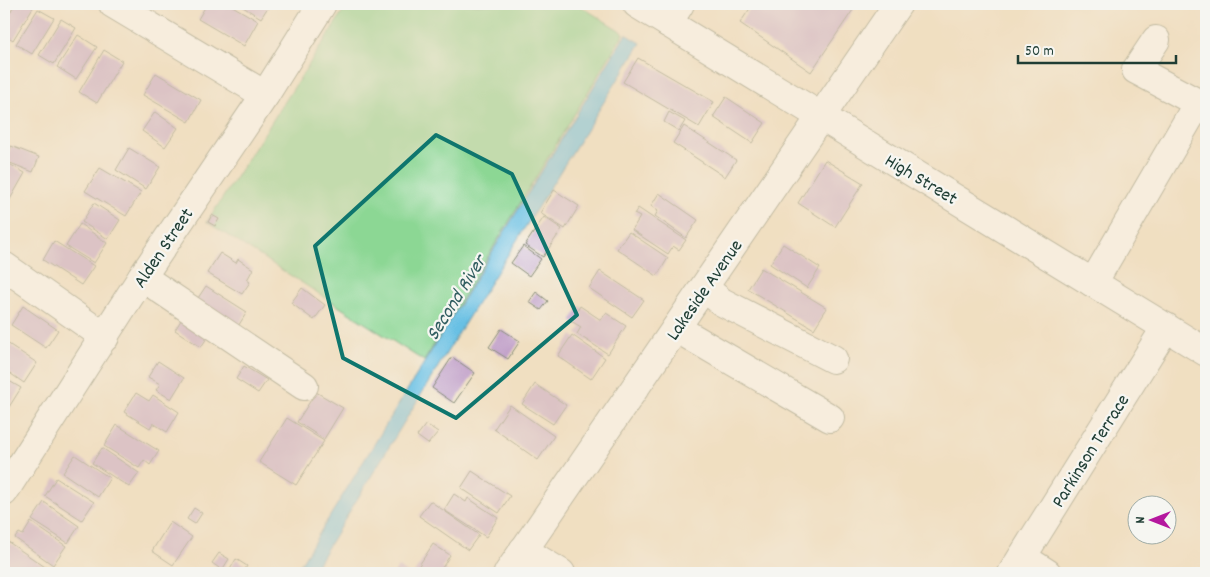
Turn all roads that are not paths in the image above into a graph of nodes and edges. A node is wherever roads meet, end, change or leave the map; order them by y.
1 (113, 4) edge
2 (322, 4) edge
3 (637, 4) edge
4 (898, 4) edge
5 (674, 13) edge
6 (1156, 40) dead end
7 (265, 94) junction
8 (822, 117) junction
9 (4, 266) edge
10 (142, 277) junction
11 (1094, 282) junction
12 (704, 288) junction
13 (1166, 327) junction
14 (676, 328) junction
15 (105, 337) junction
16 (1206, 352) edge
17 (833, 359) dead end
18 (304, 386) dead end
19 (830, 418) dead end
20 (4, 492) edge
21 (524, 550) junction
22 (1017, 565) edge
23 (508, 573) edge
24 (561, 573) edge
25 (1047, 573) edge

1 - 7 street
2 - 7 street, Alden Street
3 - 5 street, High Street
4 - 8 street, Lakeside Avenue
5 - 8 street, High Street
6 - 11 street
7 - 10 street, Alden Street
8 - 11 street, High Street
8 - 12 street, Lakeside Avenue
9 - 15 street
10 - 15 street, Alden Street
10 - 18 street
11 - 13 street, High Street
12 - 14 street, Lakeside Avenue
12 - 17 street
13 - 16 street, High Street
13 - 22 street, Parkinson Terrace
14 - 19 street
14 - 21 street, Lakeside Avenue
15 - 20 street, Alden Street
21 - 23 street, Lakeside Avenue
21 - 24 street
22 - 25 street

